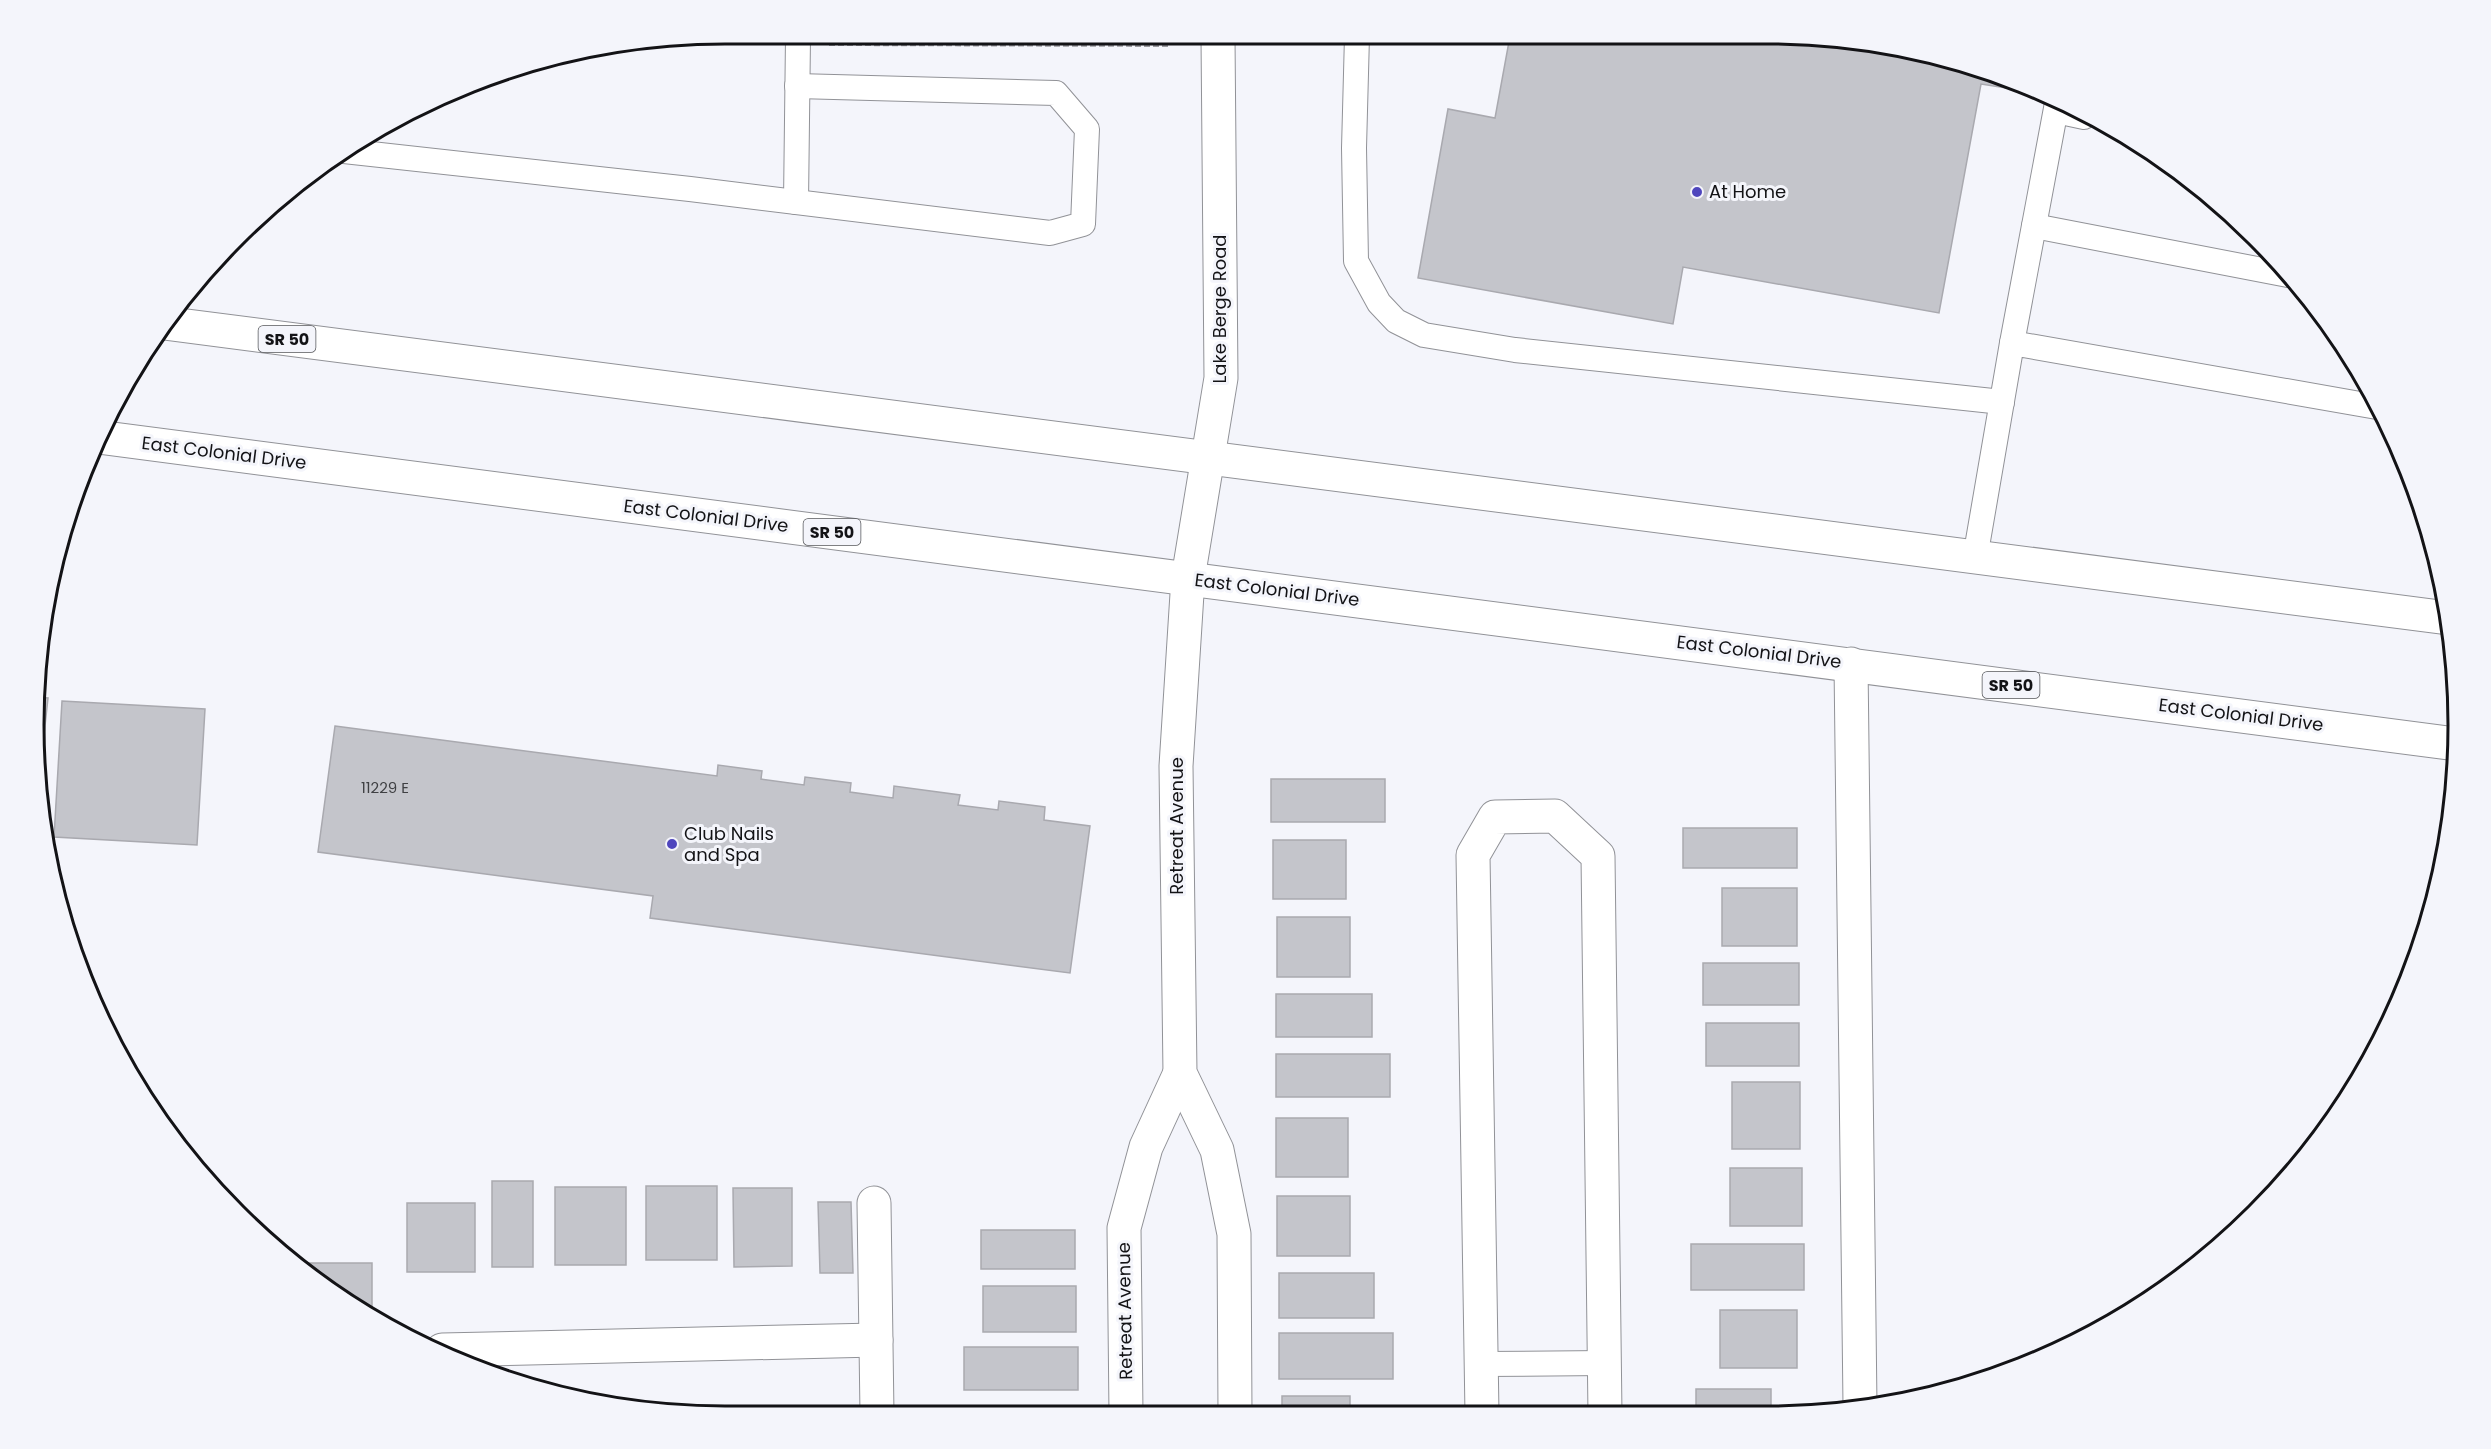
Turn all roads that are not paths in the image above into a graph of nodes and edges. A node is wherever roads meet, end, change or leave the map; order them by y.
1 (798, 44) edge
2 (1218, 44) edge
3 (1357, 44) edge
4 (797, 86) junction
5 (2056, 108) edge
6 (355, 152) edge
7 (796, 202) junction
8 (2034, 226) junction
9 (2277, 273) edge
10 (174, 324) edge
11 (2012, 343) junction
12 (2002, 402) junction
13 (2367, 405) edge
14 (107, 438) edge
15 (1208, 459) junction
16 (1975, 558) junction
17 (1188, 578) junction
18 (2439, 617) edge
19 (1851, 664) junction
20 (2447, 743) edge
21 (1180, 1073) junction
22 (874, 1203) dead end
23 (876, 1340) junction
24 (455, 1350) edge
25 (1605, 1362) junction
26 (1481, 1364) junction
27 (1860, 1399) edge
28 (877, 1406) edge
29 (1126, 1406) edge
30 (1235, 1406) edge
31 (1482, 1406) edge
32 (1605, 1406) edge

1 - 4 lane
2 - 15 main road, Lake Berge Road
3 - 12 lane
4 - 7 lane
4 - 7 lane
5 - 8 lane
6 - 7 lane
8 - 9 lane
8 - 11 lane
10 - 15 main road, SR 50
11 - 12 lane
11 - 13 lane
12 - 16 lane
14 - 17 main road, East Colonial Drive / SR 50
15 - 16 main road, SR 50
15 - 17 main road, Lake Berge Road
16 - 18 main road, SR 50
17 - 19 main road, East Colonial Drive / SR 50
17 - 21 main road, Retreat Avenue
19 - 20 main road, East Colonial Drive / SR 50
19 - 27 main road
21 - 29 main road, Retreat Avenue
21 - 30 main road, Retreat Avenue
22 - 23 main road
23 - 24 main road
23 - 28 main road
25 - 26 lane
25 - 26 main road
25 - 32 main road
26 - 31 main road

